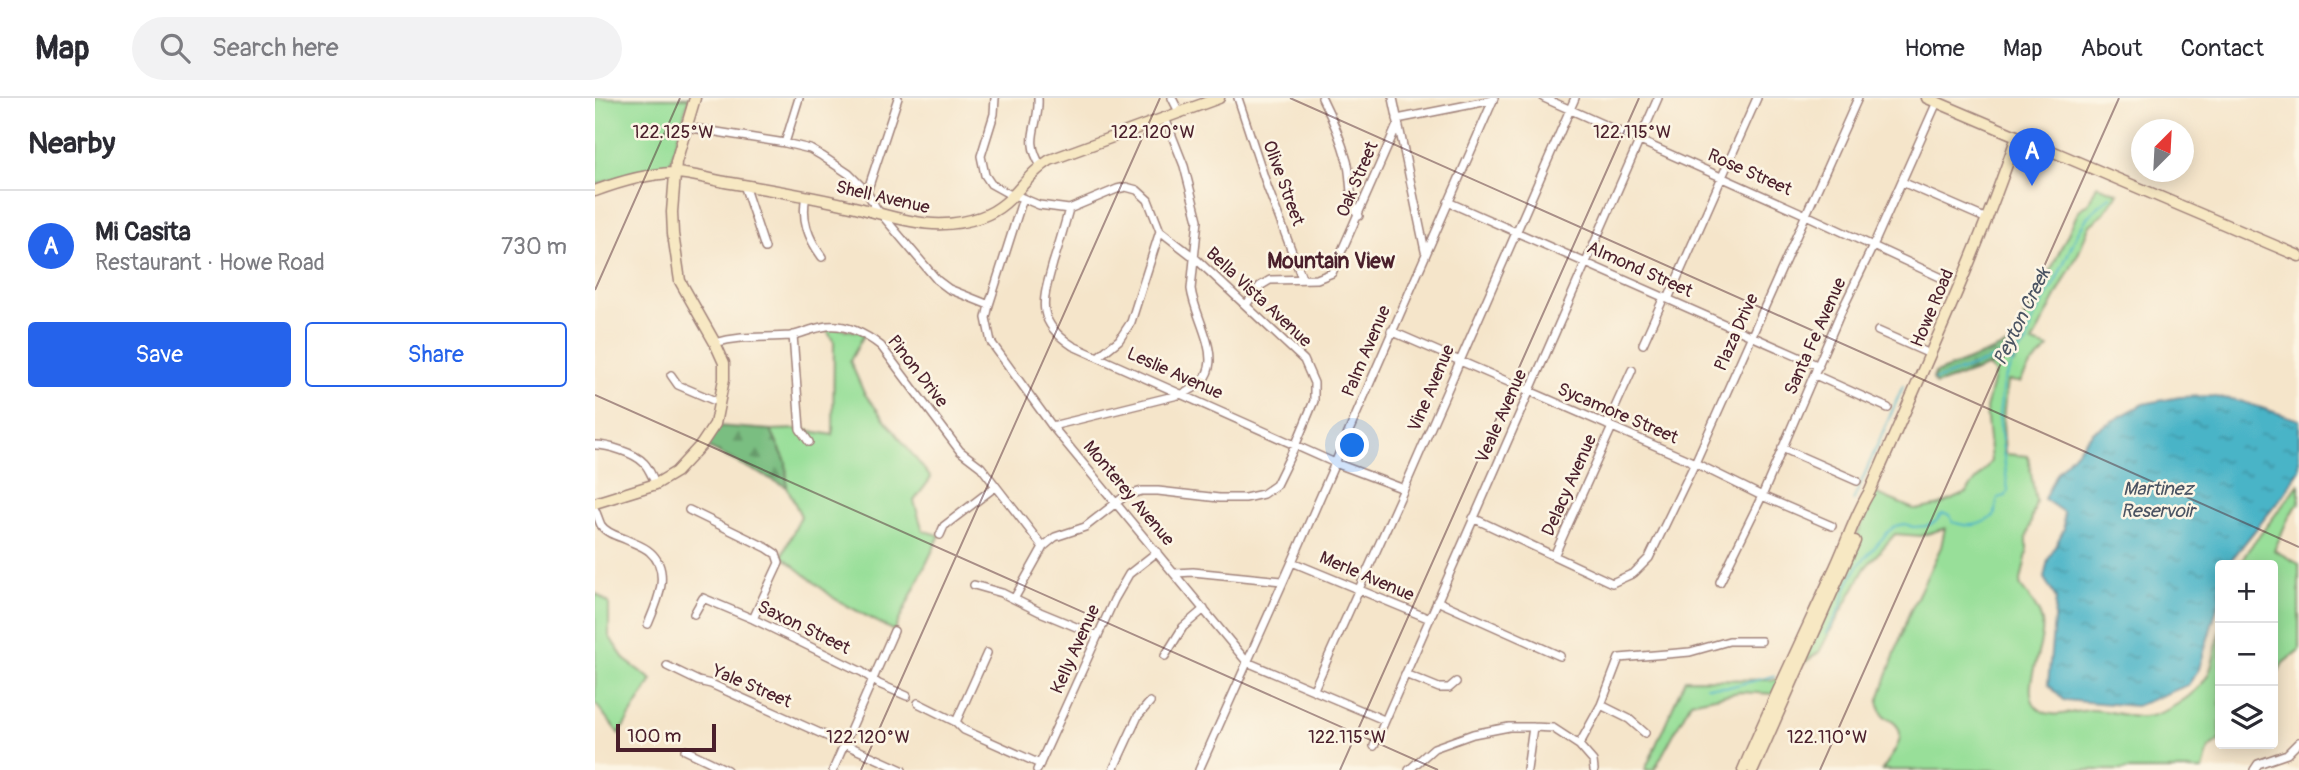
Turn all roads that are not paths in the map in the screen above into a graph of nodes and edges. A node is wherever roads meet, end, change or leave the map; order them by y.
1 (695, 98) edge
2 (799, 98) edge
3 (898, 98) edge
4 (995, 98) edge
5 (1038, 98) edge
6 (1173, 98) edge
7 (1219, 98) edge
8 (1238, 98) edge
9 (1322, 98) edge
10 (1392, 98) edge
11 (1544, 98) edge
12 (1575, 98) edge
13 (1658, 98) edge
14 (1757, 98) edge
15 (1858, 98) edge
16 (1493, 99) edge
17 (1932, 100) edge
18 (1570, 109) junction
19 (1179, 112) junction
20 (1165, 118) junction
21 (1397, 121) junction
22 (686, 127) junction
23 (2017, 136) junction
24 (1640, 140) junction
25 (785, 143) junction
26 (1041, 166) junction
27 (674, 173) junction
28 (1721, 177) junction
29 (1902, 182) junction
30 (744, 185) junction
31 (595, 191) edge
32 (867, 192) junction
33 (806, 195) junction
34 (1019, 197) junction
35 (1448, 202) junction
36 (1069, 208) junction
37 (881, 214) junction
38 (1806, 215) junction
39 (1359, 216) junction
40 (1987, 219) junction
41 (1160, 231) junction
42 (1516, 232) junction
43 (1873, 246) junction
44 (765, 248) dead end
45 (1425, 253) junction
46 (2299, 256) edge
47 (822, 257) dead end
48 (1195, 258) junction
49 (1586, 263) junction
50 (1302, 278) junction
51 (1942, 278) dead end
52 (1666, 298) junction
53 (989, 305) junction
54 (1246, 305) junction
55 (1391, 331) junction
56 (1878, 331) dead end
57 (793, 335) junction
58 (1751, 336) junction
59 (715, 343) junction
60 (1643, 344) dead end
61 (1930, 354) junction
62 (1100, 356) junction
63 (1459, 362) junction
64 (1819, 366) junction
65 (1632, 370) dead end
66 (671, 375) dead end
67 (1815, 375) junction
68 (1529, 392) junction
69 (1182, 394) junction
70 (720, 403) junction
71 (1888, 408) dead end
72 (1052, 426) junction
73 (1610, 426) junction
74 (809, 442) dead end
75 (1296, 444) junction
76 (595, 445) edge
77 (1782, 449) junction
78 (1335, 463) junction
79 (1695, 463) junction
80 (1857, 481) dead end
81 (656, 484) junction
82 (995, 487) junction
83 (1404, 489) junction
84 (1870, 491) junction
85 (1762, 496) junction
86 (1115, 502) junction
87 (595, 503) edge
88 (595, 510) edge
89 (689, 510) dead end
90 (1473, 518) junction
91 (1832, 526) dead end
92 (940, 535) dead end
93 (1043, 547) junction
94 (1157, 552) junction
95 (1554, 556) junction
96 (1292, 562) junction
97 (1176, 573) junction
98 (1282, 581) junction
99 (1720, 582) dead end
100 (974, 585) dead end
101 (1359, 589) junction
102 (1014, 599) junction
103 (1437, 601) junction
104 (1204, 608) junction
105 (694, 614) dead end
106 (753, 619) junction
107 (1430, 619) junction
108 (648, 624) dead end
109 (894, 631) dead end
110 (1098, 636) junction
111 (1761, 641) dead end
112 (986, 653) dead end
113 (1165, 656) dead end
114 (1560, 656) dead end
115 (1248, 662) junction
116 (667, 666) dead end
117 (1405, 674) junction
118 (872, 679) junction
119 (1456, 682) dead end
120 (1314, 689) junction
121 (907, 696) dead end
122 (1150, 702) dead end
123 (918, 703) dead end
124 (1601, 705) junction
125 (1384, 720) junction
126 (956, 722) junction
127 (1533, 727) junction
128 (1645, 733) dead end
129 (2299, 742) edge
130 (845, 743) junction
131 (1579, 745) junction
132 (1374, 746) dead end
133 (685, 750) dead end
134 (1039, 767) edge
135 (727, 770) edge
136 (833, 770) edge
137 (902, 770) edge
138 (1113, 770) edge
139 (1199, 770) edge
140 (1409, 770) edge
141 (1527, 770) edge
142 (1594, 770) edge
143 (1743, 770) edge
144 (1753, 770) edge
145 (2253, 770) edge

1 - 22 street
2 - 25 street
3 - 32 street
4 - 34 street
5 - 26 street
6 - 19 street
7 - 19 street, Shell Avenue
8 - 50 street, Olive Street
9 - 39 street
10 - 21 street
11 - 18 street, Rose Street
12 - 18 street, Vine Avenue
13 - 24 street, Veale Avenue
14 - 28 street
15 - 38 street, Plaza Drive
16 - 21 street
16 - 35 street, Palm Avenue
17 - 23 street
17 - 29 street, Santa Fe Avenue
18 - 24 street, Rose Street
18 - 42 street, Vine Avenue
19 - 20 street, Shell Avenue
20 - 26 street, Shell Avenue
20 - 48 street
21 - 39 street, Oak Street
21 - 45 street
22 - 25 street
22 - 27 street
23 - 40 street, Howe Road
23 - 46 street
24 - 28 street, Rose Street
24 - 49 street, Veale Avenue
25 - 32 street
26 - 34 street, Shell Avenue
27 - 30 street, Shell Avenue
27 - 31 street, Shell Avenue
27 - 59 street
28 - 38 street, Rose Street
28 - 52 street
29 - 40 street
29 - 43 street, Santa Fe Avenue
30 - 33 street, Shell Avenue
30 - 44 street
32 - 37 street
33 - 37 street, Shell Avenue
33 - 47 street
34 - 36 street
34 - 37 street, Shell Avenue
34 - 53 street, Monterey Avenue
35 - 42 street, Almond Street
35 - 45 street, Palm Avenue
36 - 41 street
36 - 62 street, Leslie Avenue
37 - 53 street
38 - 43 street, Rose Street
38 - 58 street, Plaza Drive
39 - 50 street, Oak Street
40 - 61 street, Howe Road
41 - 48 street, Bella Vista Avenue
41 - 62 street
42 - 49 street, Almond Street
42 - 63 street, Vine Avenue
43 - 51 street, Rose Street
43 - 64 street, Santa Fe Avenue
45 - 55 street, Palm Avenue
48 - 54 street, Bella Vista Avenue
48 - 69 street
49 - 52 street, Almond Street
49 - 68 street, Veale Avenue
50 - 54 street, Oak Street
52 - 58 street, Almond Street
52 - 60 street
53 - 72 street, Monterey Avenue
54 - 75 street, Bella Vista Avenue
55 - 63 street, Sycamore Street
55 - 78 street, Palm Avenue
56 - 61 street
57 - 59 street, Pinon Drive
57 - 74 street
57 - 82 street, Pinon Drive
58 - 64 street, Almond Street
58 - 79 street, Plaza Drive
59 - 70 street
61 - 84 street, Howe Road
62 - 69 street, Leslie Avenue
63 - 68 street, Sycamore Street
63 - 83 street, Vine Avenue
64 - 67 street, Santa Fe Avenue
65 - 73 street, Delacy Avenue
66 - 70 street
67 - 71 street
67 - 77 street, Santa Fe Avenue
68 - 73 street, Sycamore Street
68 - 90 street, Veale Avenue
69 - 72 street
69 - 75 street, Leslie Avenue
70 - 81 street
72 - 86 street, Monterey Avenue
73 - 79 street, Sycamore Street
73 - 95 street, Delacy Avenue
75 - 78 street, Leslie Avenue
75 - 86 street, Bella Vista Avenue
76 - 81 street
77 - 80 street
77 - 85 street, Santa Fe Avenue
78 - 83 street, Leslie Avenue
78 - 96 street, Palm Avenue
79 - 85 street, Sycamore Street
79 - 95 street, Plaza Drive
81 - 87 street
82 - 92 street
82 - 93 street, Pinon Drive
83 - 101 street, Vine Avenue
84 - 143 street, Howe Road
84 - 144 street, Howe Road
85 - 91 street, Sycamore Street
85 - 99 street, Santa Fe Avenue
86 - 93 street
86 - 94 street, Monterey Avenue
88 - 108 street
89 - 106 street
90 - 95 street
90 - 103 street, Veale Avenue
93 - 102 street
94 - 97 street, Monterey Avenue
94 - 110 street, Kelly Avenue
96 - 98 street, Palm Avenue
96 - 101 street, Merle Avenue
97 - 98 street
97 - 104 street, Monterey Avenue
98 - 115 street, Palm Avenue
100 - 102 street
101 - 107 street, Merle Avenue
101 - 120 street, Vine Avenue
102 - 110 street
103 - 107 street, Veale Avenue
103 - 114 street, Merle Avenue
104 - 113 street
104 - 115 street, Monterey Avenue
105 - 106 street, Saxon Street
106 - 118 street, Saxon Street
107 - 117 street, Veale Avenue
109 - 118 street
110 - 134 street, Kelly Avenue
111 - 124 street
112 - 126 street
115 - 120 street, Monterey Avenue
115 - 139 street, Palm Avenue
116 - 130 street, Yale Street
117 - 119 street
117 - 125 street, Veale Avenue
118 - 121 street, Saxon Street
118 - 130 street
120 - 125 street, Monterey Avenue
122 - 138 street
123 - 126 street
124 - 128 street
124 - 131 street
125 - 132 street, Veale Avenue
126 - 134 street
127 - 131 street
127 - 140 street
127 - 141 street
129 - 145 street
130 - 136 street
130 - 137 street, Yale Street
131 - 142 street
133 - 135 street

